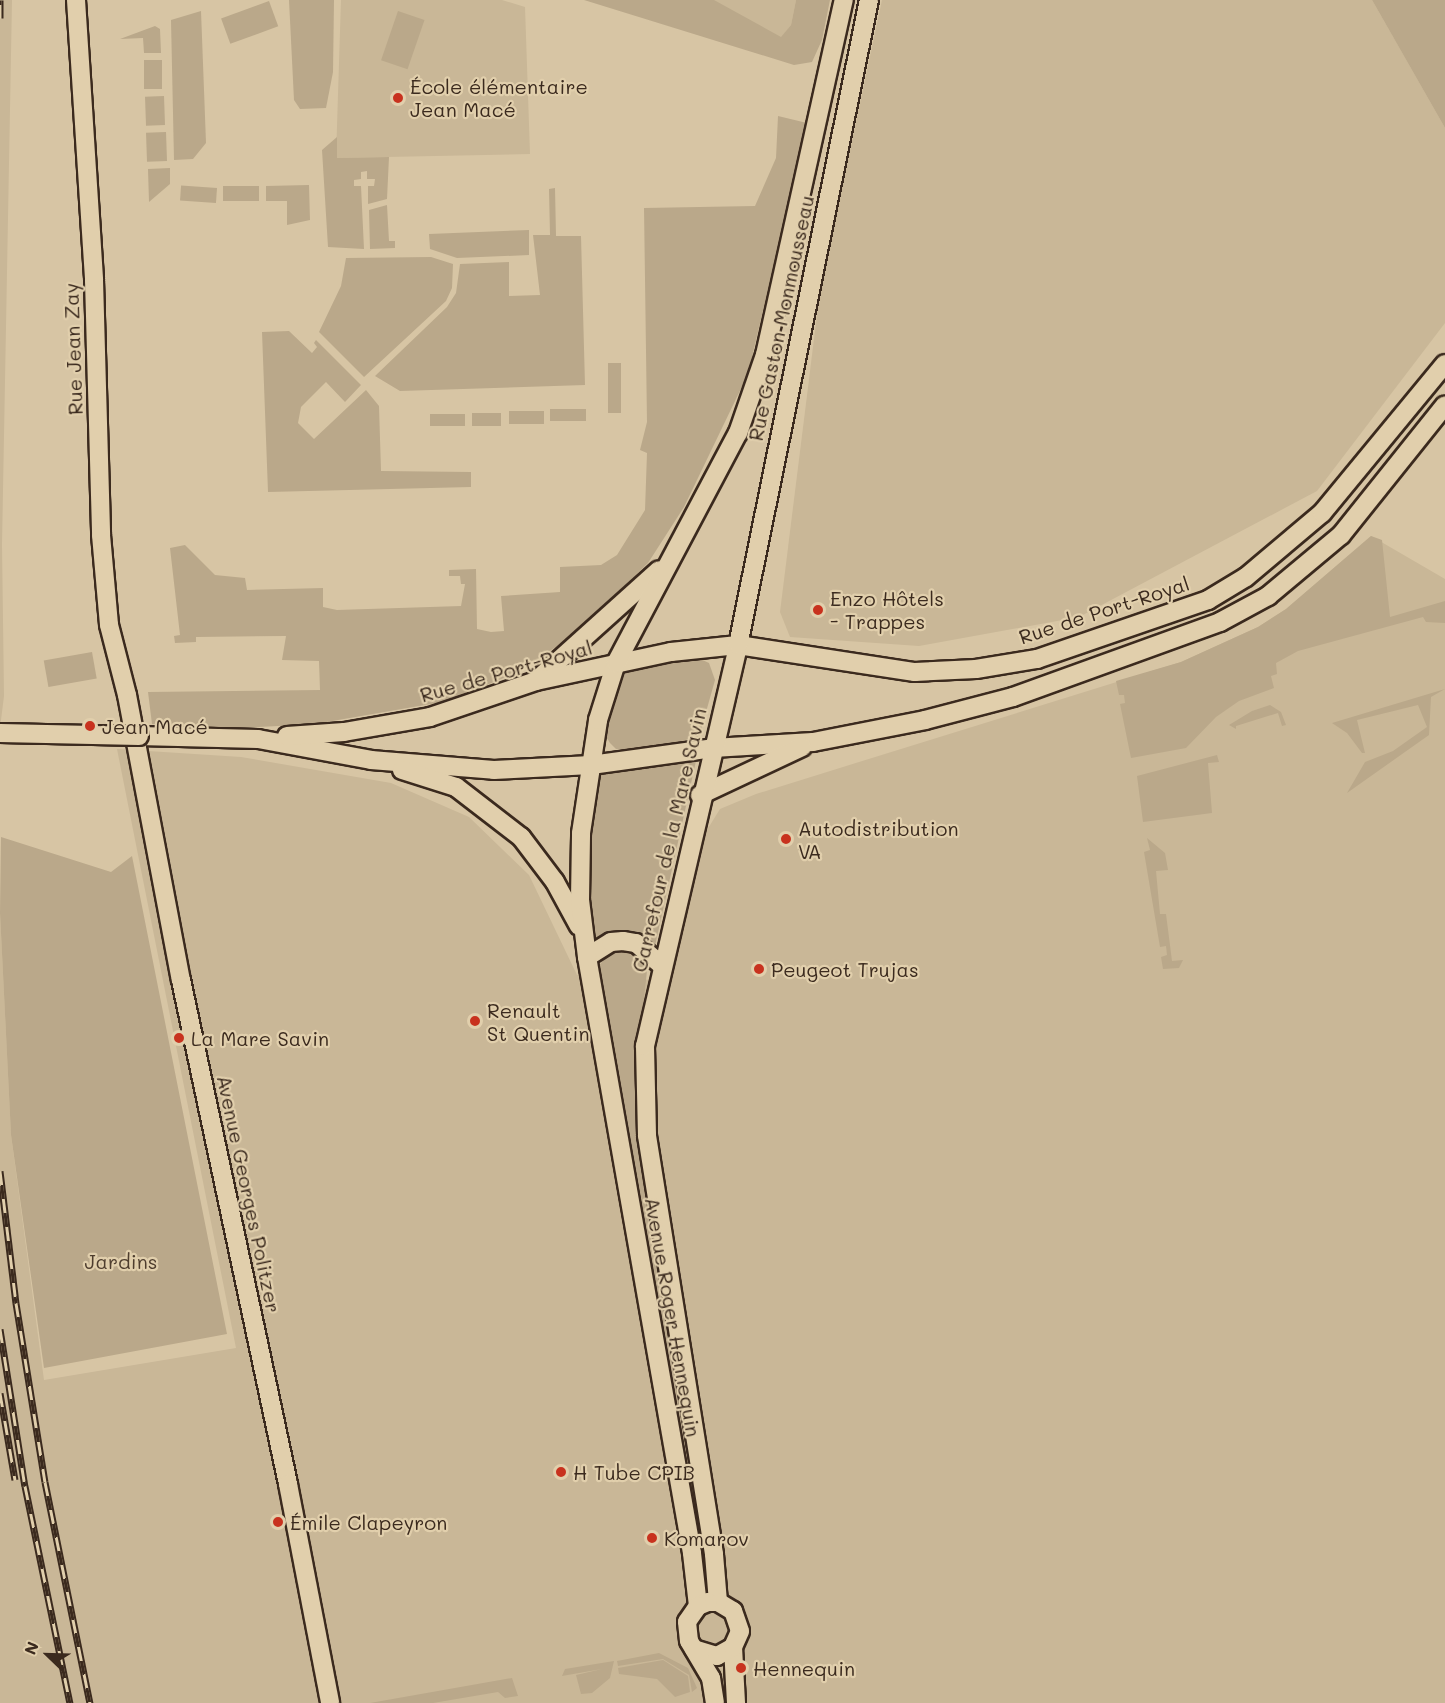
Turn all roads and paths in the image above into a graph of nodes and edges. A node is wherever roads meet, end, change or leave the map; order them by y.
1 (76, 0) edge
2 (844, 0) edge
3 (869, 0) edge
4 (1445, 364) edge
5 (1445, 405) edge
6 (668, 560) junction
7 (738, 645) junction
8 (616, 663) junction
9 (536, 681) junction
10 (127, 695) joint
11 (0, 733) edge
12 (258, 739) junction
13 (813, 742) junction
14 (713, 748) junction
15 (371, 760) junction
16 (591, 765) junction
17 (700, 795) junction
18 (585, 936) junction
19 (587, 957) junction
20 (662, 966) junction
21 (645, 1046) joint
22 (718, 1602) junction
23 (698, 1606) junction
24 (733, 1647) junction
25 (694, 1648) junction
26 (330, 1703) edge
27 (715, 1703) edge
28 (736, 1703) edge

1 - 10 main road, Rue Jean Zay
2 - 6 main road, Rue Gaston Monmousseau
3 - 7 main road, Rue Gaston Monmousseau
4 - 7 main road, Rue de Port-Royal
5 - 13 main road, Rue de Port-Royal
6 - 8 main road
6 - 9 main road
7 - 8 main road, Rue de Port-Royal
7 - 14 main road, Carrefour de la Mare Savin
8 - 9 main road, Rue de Port-Royal
8 - 16 main road
9 - 12 main road, Rue de Port-Royal
10 - 26 main road, Avenue Georges Politzer
11 - 12 main road, Rue de Port-Royal, bridge
12 - 15 main road, Rue de Port-Royal
13 - 14 main road, Rue de Port-Royal
13 - 17 main road
14 - 16 main road, Rue de Port-Royal
14 - 17 main road, Carrefour de la Mare Savin
15 - 16 main road, Rue de Port-Royal
15 - 18 main road
16 - 18 main road
17 - 20 main road, Carrefour de la Mare Savin
18 - 19 main road
19 - 20 main road
19 - 23 main road, Avenue Roger Hennequin
20 - 21 main road, Carrefour de la Mare Savin
21 - 22 main road, Avenue Roger Hennequin
22 - 23 main road
22 - 24 main road
23 - 25 main road, Avenue Roger Hennequin
24 - 25 main road
24 - 28 main road
25 - 27 main road, Avenue Roger Hennequin

